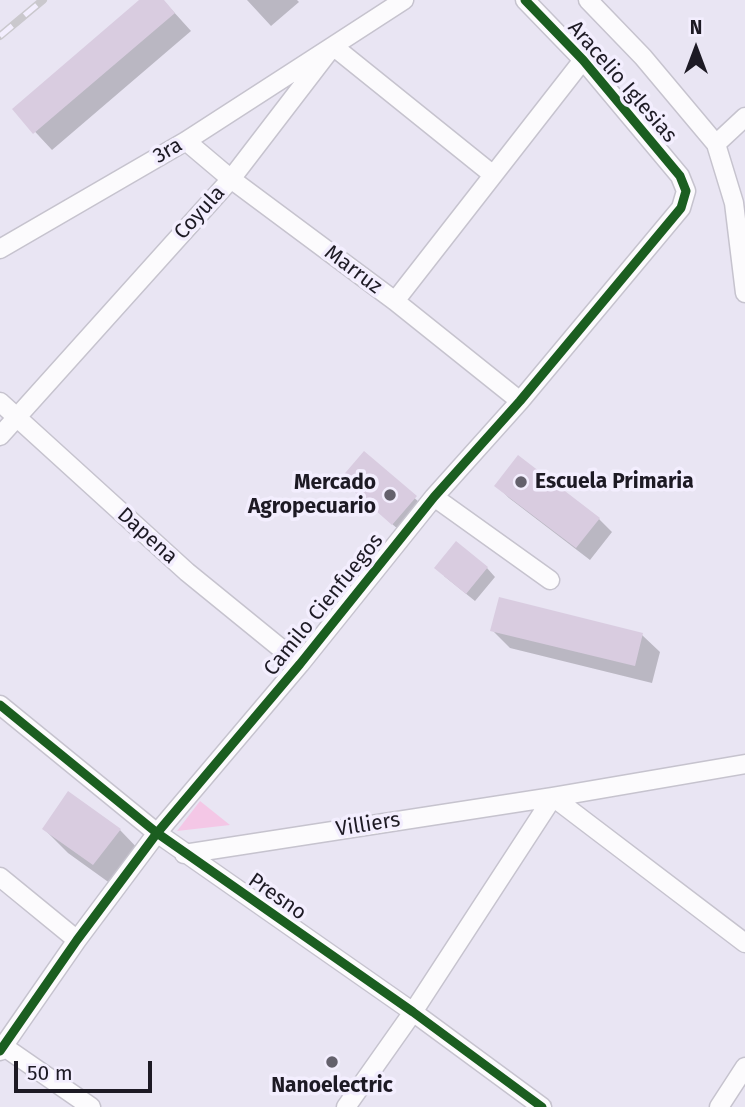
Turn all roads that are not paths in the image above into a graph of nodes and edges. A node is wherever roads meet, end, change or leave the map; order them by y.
1 (404, 0) edge
2 (525, 0) edge
3 (588, 0) edge
4 (333, 46) junction
5 (583, 60) junction
6 (745, 117) edge
7 (186, 141) junction
8 (716, 144) junction
9 (492, 174) junction
10 (230, 179) junction
11 (686, 191) joint
12 (0, 249) edge
13 (745, 293) edge
14 (395, 301) junction
15 (0, 401) edge
16 (520, 401) junction
17 (16, 418) junction
18 (0, 436) edge
19 (434, 497) junction
20 (550, 580) dead end
21 (300, 664) junction
22 (0, 705) edge
23 (745, 764) edge
24 (553, 797) junction
25 (157, 833) junction
26 (184, 853) junction
27 (0, 877) edge
28 (77, 940) junction
29 (745, 943) edge
30 (413, 1012) junction
31 (1, 1047) edge
32 (745, 1067) edge
33 (91, 1107) edge
34 (346, 1107) edge
35 (542, 1107) edge
36 (719, 1107) edge

1 - 4 street, Coyula
2 - 5 street, Aracelio Iglesias
3 - 8 street
4 - 7 street, 3ra
4 - 9 street
4 - 10 street, Coyula
5 - 9 street
5 - 11 street, Aracelio Iglesias
6 - 8 street
7 - 10 street, Marruz
7 - 12 street, 3ra
8 - 13 street
9 - 14 street
10 - 14 street, Marruz
10 - 17 street, Coyula
11 - 16 street, Camilo Cienfuegos
14 - 16 street, Marruz
15 - 17 street, Dapena
16 - 19 street, Camilo Cienfuegos
17 - 18 street, Coyula
17 - 21 street, Dapena
19 - 20 street
19 - 21 street, Camilo Cienfuegos
21 - 25 street, Camilo Cienfuegos
22 - 25 street, Presno
23 - 24 street, Villiers
24 - 26 street, Villiers
24 - 29 street
24 - 30 street
25 - 26 street, Presno
25 - 28 street, Camilo Cienfuegos
26 - 30 street, Presno
27 - 28 street
28 - 31 street, Camilo Cienfuegos
30 - 34 street
30 - 35 street, Presno
31 - 33 street
32 - 36 street

